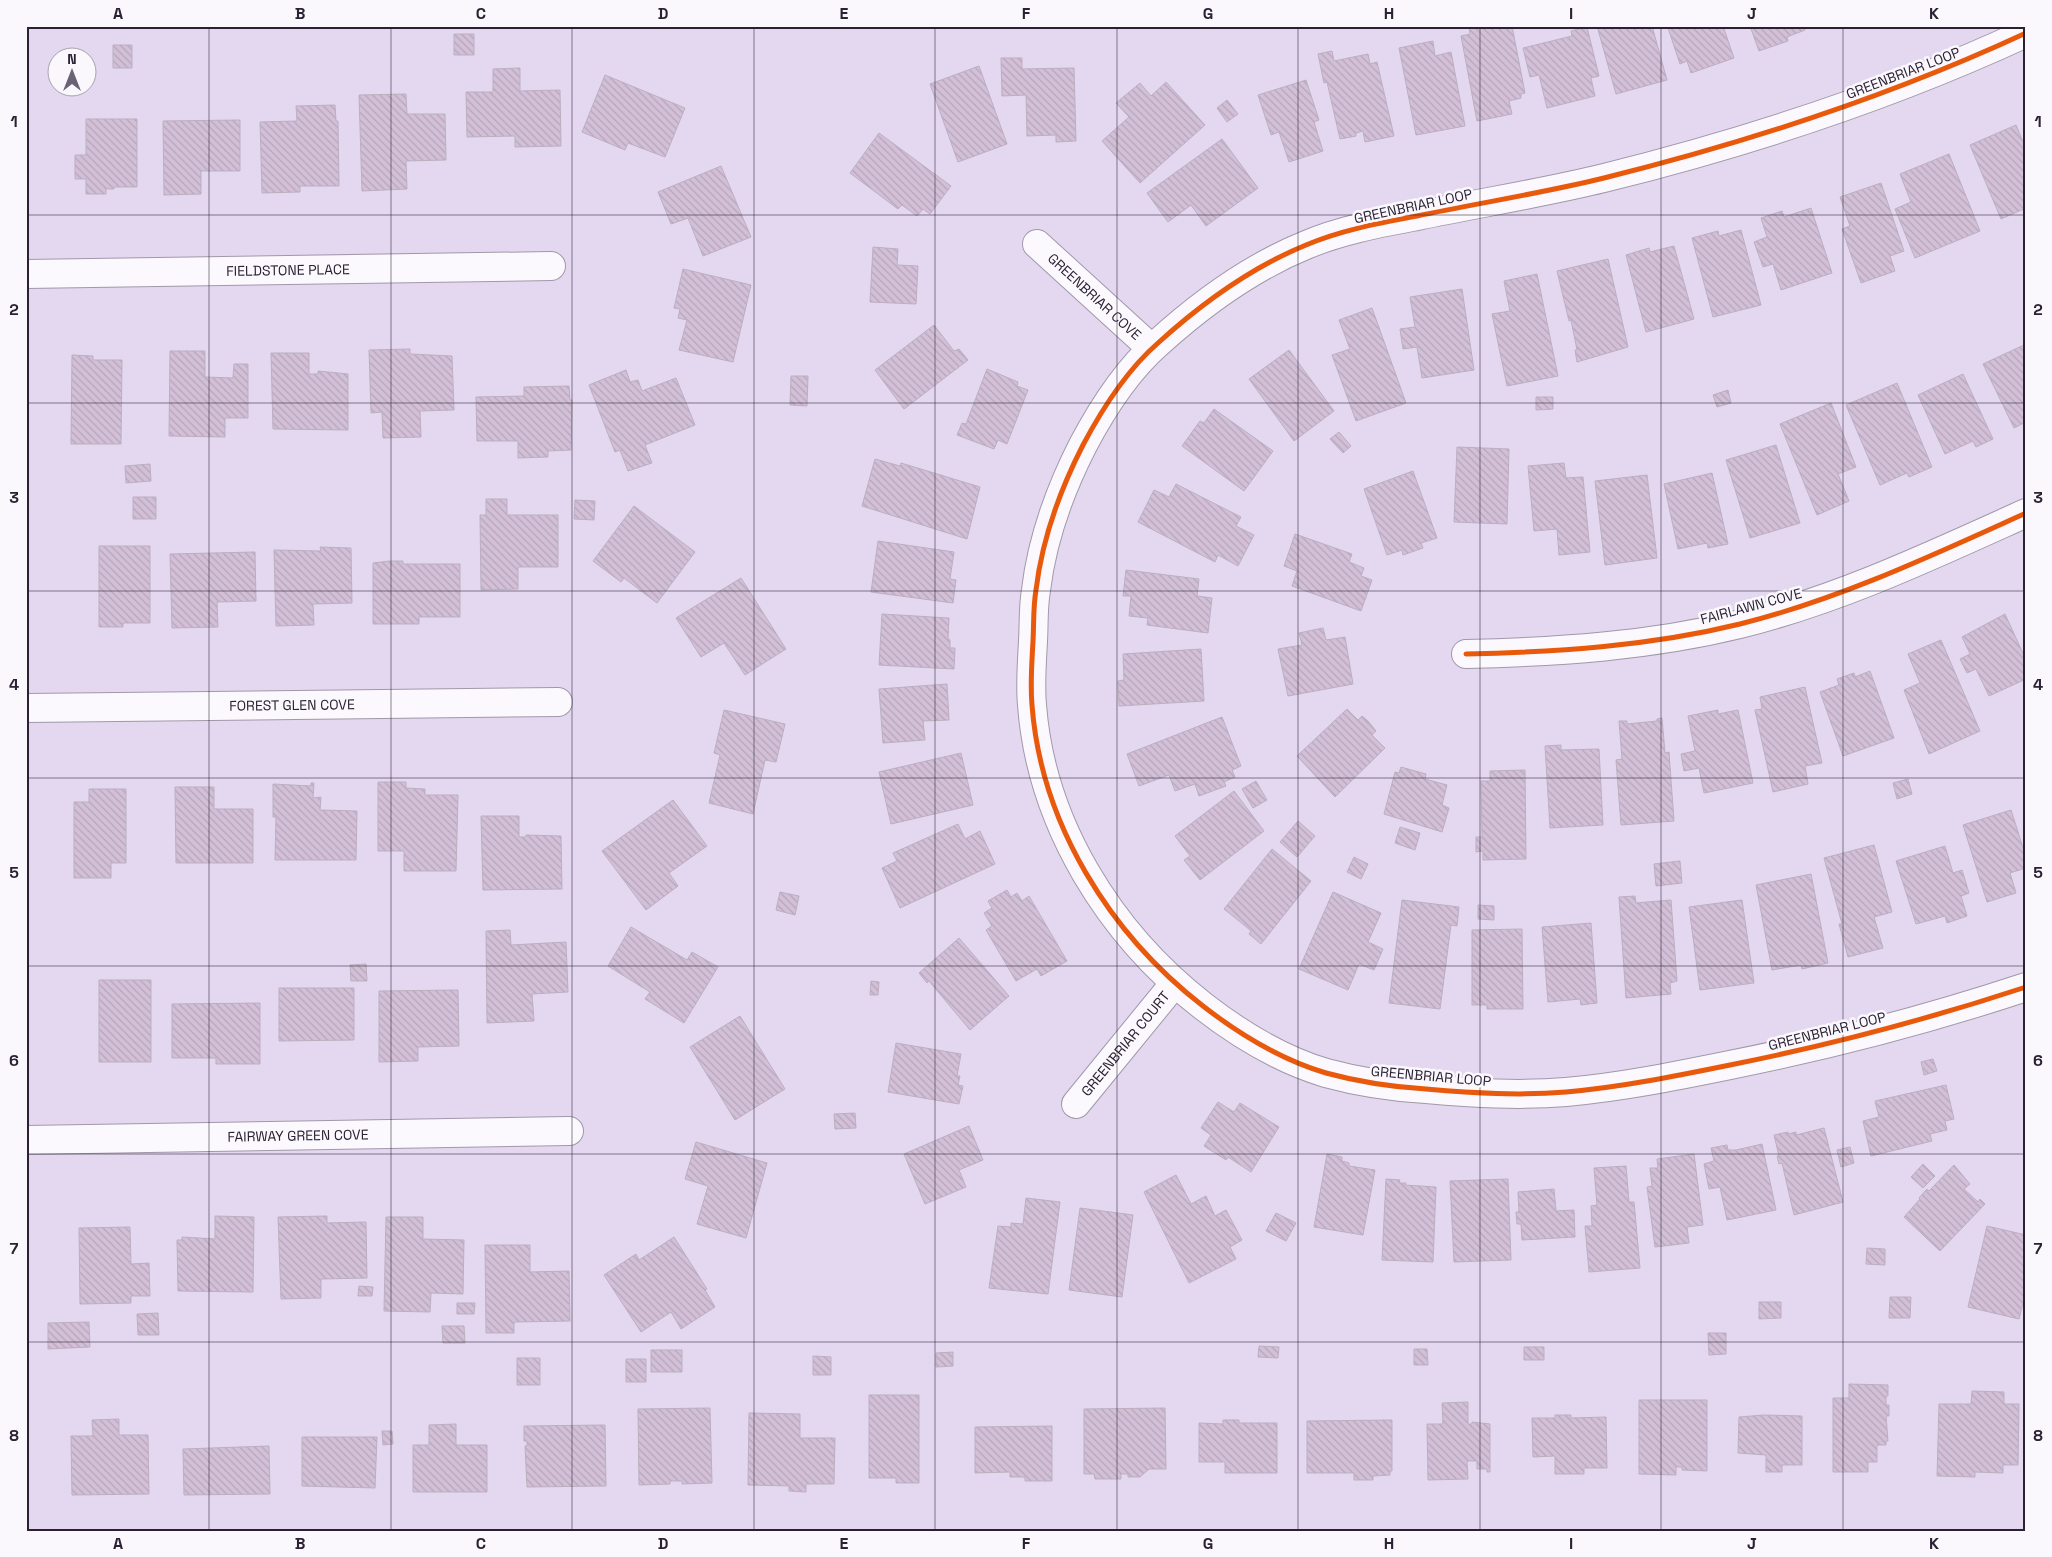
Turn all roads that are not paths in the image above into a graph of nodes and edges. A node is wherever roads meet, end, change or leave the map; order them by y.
1 (2026, 33) edge
2 (1037, 244) dead end
3 (551, 266) dead end
4 (26, 274) edge
5 (1151, 348) junction
6 (2026, 513) edge
7 (1466, 654) dead end
8 (558, 702) dead end
9 (26, 708) edge
10 (1174, 984) junction
11 (2026, 987) edge
12 (1076, 1104) dead end
13 (569, 1131) dead end
14 (26, 1140) edge

1 - 5 street, GREENBRIAR LOOP
2 - 5 street, GREENBRIAR COVE
3 - 4 street, FIELDSTONE PLACE
5 - 10 street, GREENBRIAR LOOP
6 - 7 street, FAIRLAWN COVE
8 - 9 street, FOREST GLEN COVE
10 - 11 street, GREENBRIAR LOOP
10 - 12 street, GREENBRIAR COURT
13 - 14 street, FAIRWAY GREEN COVE

